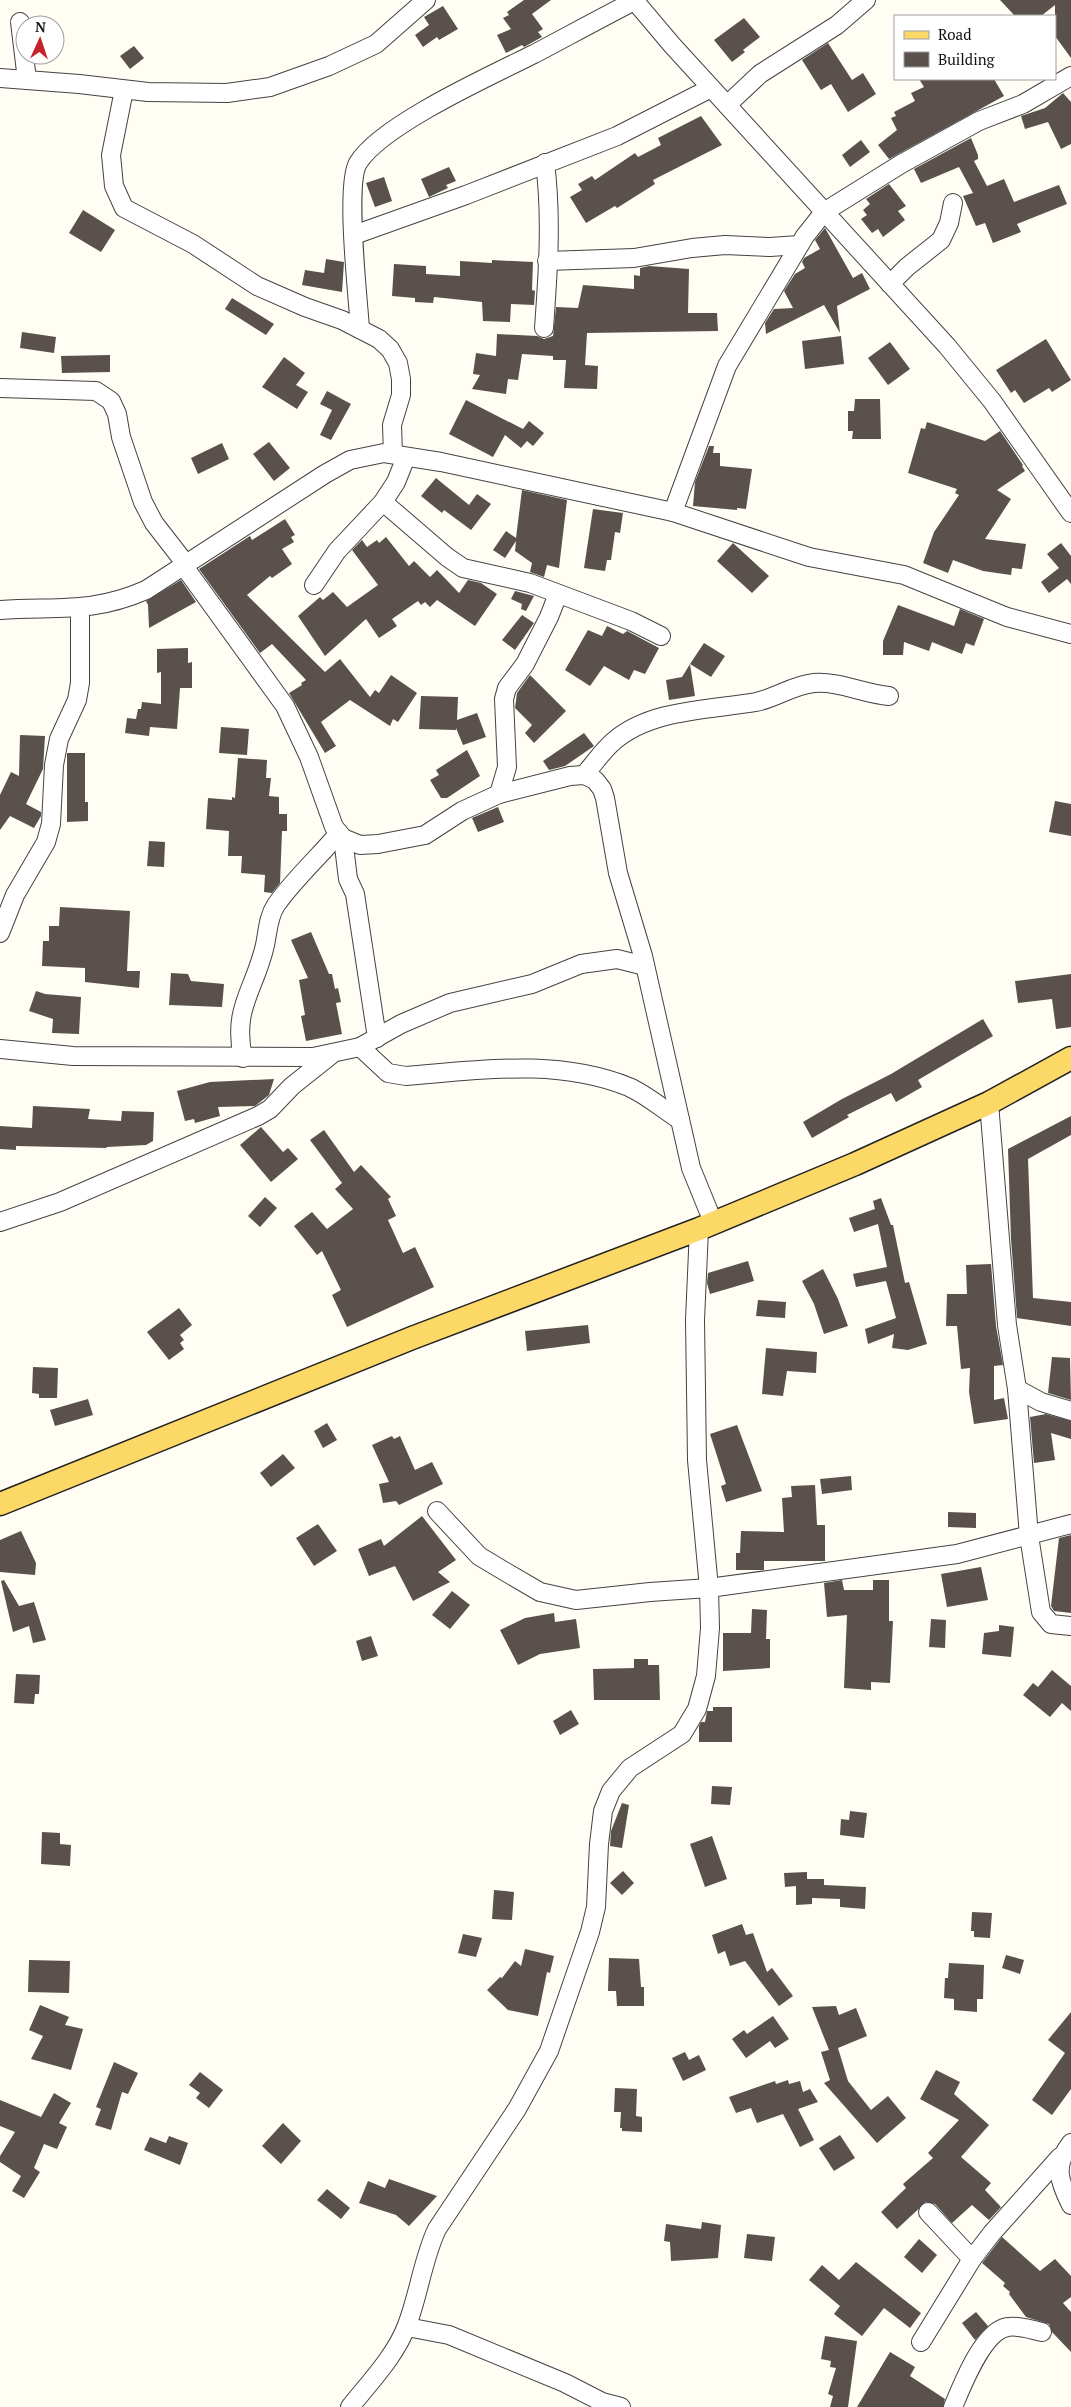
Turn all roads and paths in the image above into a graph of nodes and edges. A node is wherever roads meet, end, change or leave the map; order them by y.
1 (426, 0) edge
2 (634, 0) edge
3 (866, 0) edge
4 (25, 65) edge
5 (1071, 76) edge
6 (0, 78) edge
7 (27, 80) junction
8 (711, 88) junction
9 (124, 90) junction
10 (727, 105) junction
11 (545, 163) junction
12 (953, 202) dead end
13 (824, 212) junction
14 (354, 235) junction
15 (799, 245) junction
16 (547, 261) junction
17 (890, 284) junction
18 (544, 328) dead end
19 (360, 329) junction
20 (0, 388) edge
21 (399, 455) junction
22 (383, 502) junction
23 (673, 512) junction
24 (1071, 513) edge
25 (184, 564) junction
26 (314, 585) dead end
27 (558, 594) junction
28 (80, 608) junction
29 (0, 610) edge
30 (1071, 634) edge
31 (661, 636) dead end
32 (889, 696) dead end
33 (584, 775) junction
34 (498, 794) junction
35 (341, 835) junction
36 (0, 933) edge
37 (645, 966) junction
38 (377, 1038) junction
39 (360, 1047) junction
40 (0, 1049) edge
41 (332, 1055) junction
42 (243, 1058) junction
43 (1071, 1058) edge
44 (990, 1103) junction
45 (680, 1120) junction
46 (0, 1222) edge
47 (706, 1226) junction
48 (1017, 1389) junction
49 (1071, 1411) edge
50 (0, 1504) edge
51 (437, 1511) dead end
52 (1071, 1524) edge
53 (1029, 1536) junction
54 (709, 1588) junction
55 (1071, 1626) edge
56 (1066, 2150) edge
57 (1071, 2205) edge
58 (928, 2212) dead end
59 (972, 2259) junction
60 (406, 2327) junction
61 (1042, 2332) dead end
62 (921, 2342) dead end
63 (350, 2407) edge
64 (621, 2407) edge
65 (953, 2407) edge

1 - 9 street
2 - 8 street
2 - 14 street
3 - 10 street
4 - 7 street
5 - 13 street
6 - 7 street
7 - 9 street
8 - 10 street
8 - 11 street
9 - 19 street
10 - 13 street
11 - 14 street
11 - 16 street
12 - 17 street
13 - 15 street
13 - 17 street
14 - 19 street
15 - 16 street
15 - 23 street
16 - 18 street
17 - 24 street
19 - 21 street
20 - 25 street
21 - 22 street
21 - 23 street
21 - 25 street
22 - 26 street
22 - 27 street
23 - 30 street
25 - 28 street
25 - 35 street
27 - 31 street
27 - 34 street
28 - 29 street
28 - 36 street
32 - 33 street
33 - 34 street
33 - 37 street
34 - 35 street
35 - 38 street
35 - 42 street
37 - 38 street
37 - 45 street
38 - 39 street
39 - 41 street
39 - 45 street
40 - 42 street
41 - 42 street
41 - 46 street
43 - 44 main road
44 - 47 main road
44 - 48 street
45 - 47 street
47 - 50 main road
47 - 54 street
48 - 49 street
48 - 53 street
51 - 54 street
52 - 53 street
53 - 54 street
53 - 55 street
54 - 60 street
56 - 57 street
56 - 59 street
58 - 59 street
59 - 62 street
60 - 63 street
60 - 64 street
61 - 65 street

